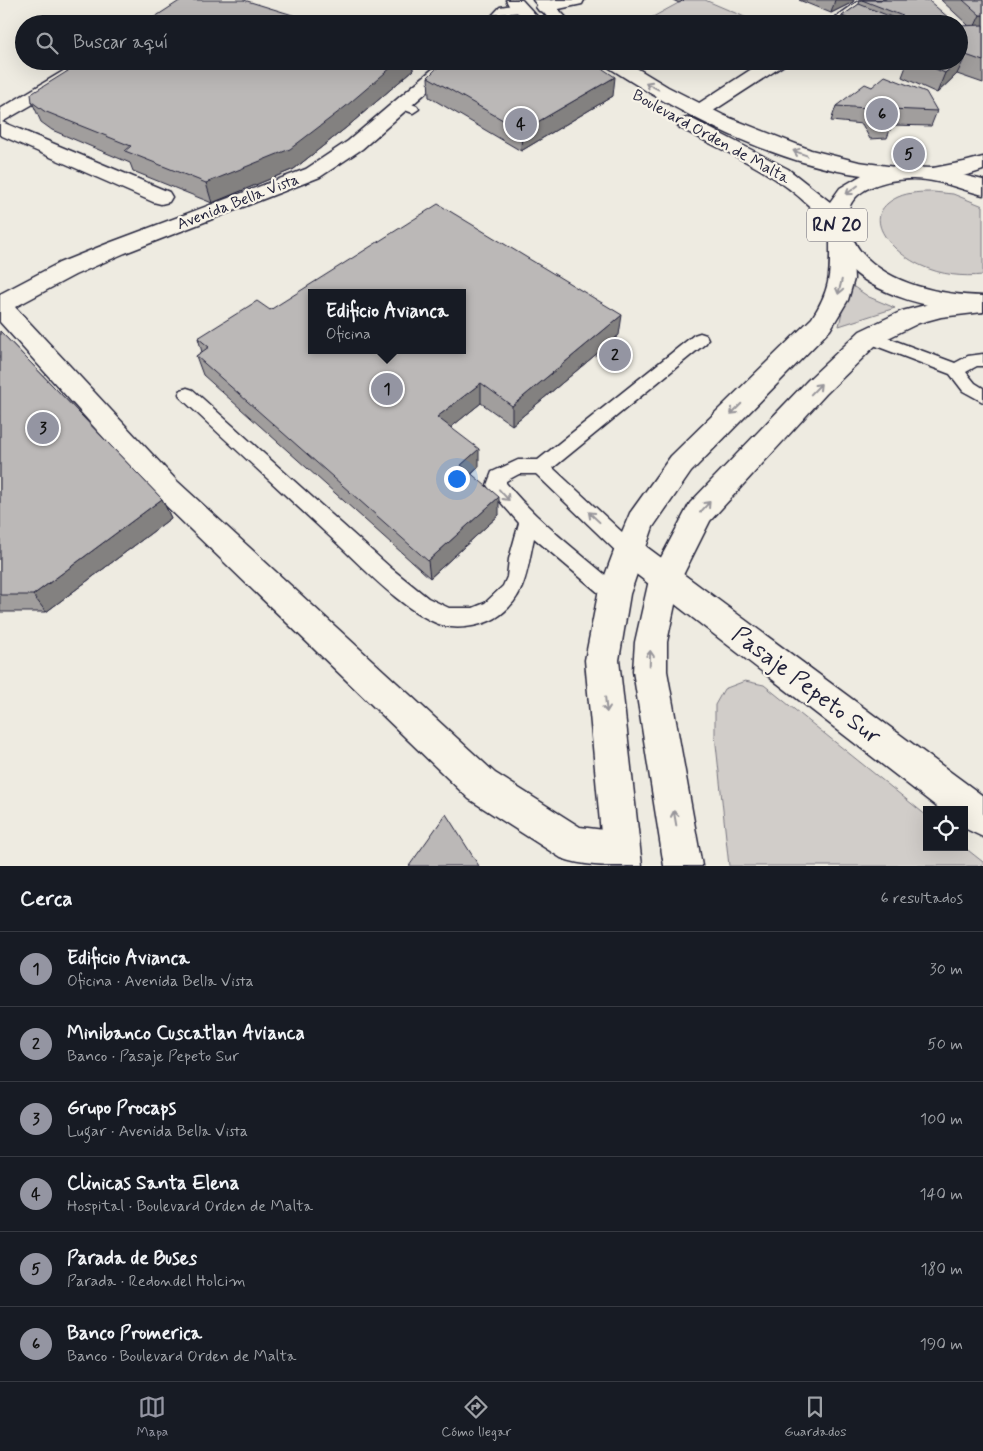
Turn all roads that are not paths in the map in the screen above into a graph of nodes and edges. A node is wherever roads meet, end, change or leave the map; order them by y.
1 (576, 0) edge
2 (877, 0) edge
3 (543, 3) edge
4 (516, 4) edge
5 (502, 15) edge
6 (526, 15) edge
7 (554, 15) edge
8 (849, 15) edge
9 (79, 70) edge
10 (444, 70) edge
11 (626, 70) edge
12 (763, 70) edge
13 (614, 85) dead end
14 (700, 111) junction
15 (0, 118) edge
16 (0, 128) edge
17 (983, 163) edge
18 (899, 174) junction
19 (930, 174) junction
20 (983, 188) edge
21 (161, 197) dead end
22 (839, 231) junction
23 (0, 305) edge
24 (980, 305) edge
25 (869, 337) junction
26 (700, 339) dead end
27 (983, 360) edge
28 (956, 370) junction
29 (188, 394) dead end
30 (983, 396) edge
31 (541, 468) junction
32 (529, 520) junction
33 (629, 551) junction
34 (665, 580) junction
35 (614, 594) junction
36 (983, 819) edge
37 (622, 858) edge
38 (683, 866) edge

1 - 3 main road
2 - 8 main road
3 - 7 main road
4 - 5 main road
4 - 6 main road
9 - 15 main road
10 - 23 main road, Avenida Bella Vista
14 -> 11 main road, Boulevard Orden de Malta / RN 20
12 - 14 main road
13 - 22 main road, Boulevard Orden de Malta / RN 20
18 -> 14 main road, Boulevard Orden de Malta / RN 20
16 - 21 main road
17 - 19 main road
18 - 19 main road, RN 20
18 -> 22 main road, RN 20
19 - 20 main road, RN 20
22 - 24 main road, RN 20
22 -> 33 main road
23 - 37 main road
24 - 25 main road
25 - 28 lane
34 -> 25 main road
26 - 31 lane
27 - 28 lane
28 - 30 lane
29 - 32 lane
31 -> 32 lane
33 -> 31 lane
32 - 35 lane
33 - 34 main road, Pasaje Pepeto Sur
33 - 35 main road
34 - 36 main road, Pasaje Pepeto Sur
38 -> 34 main road
35 -> 37 main road

